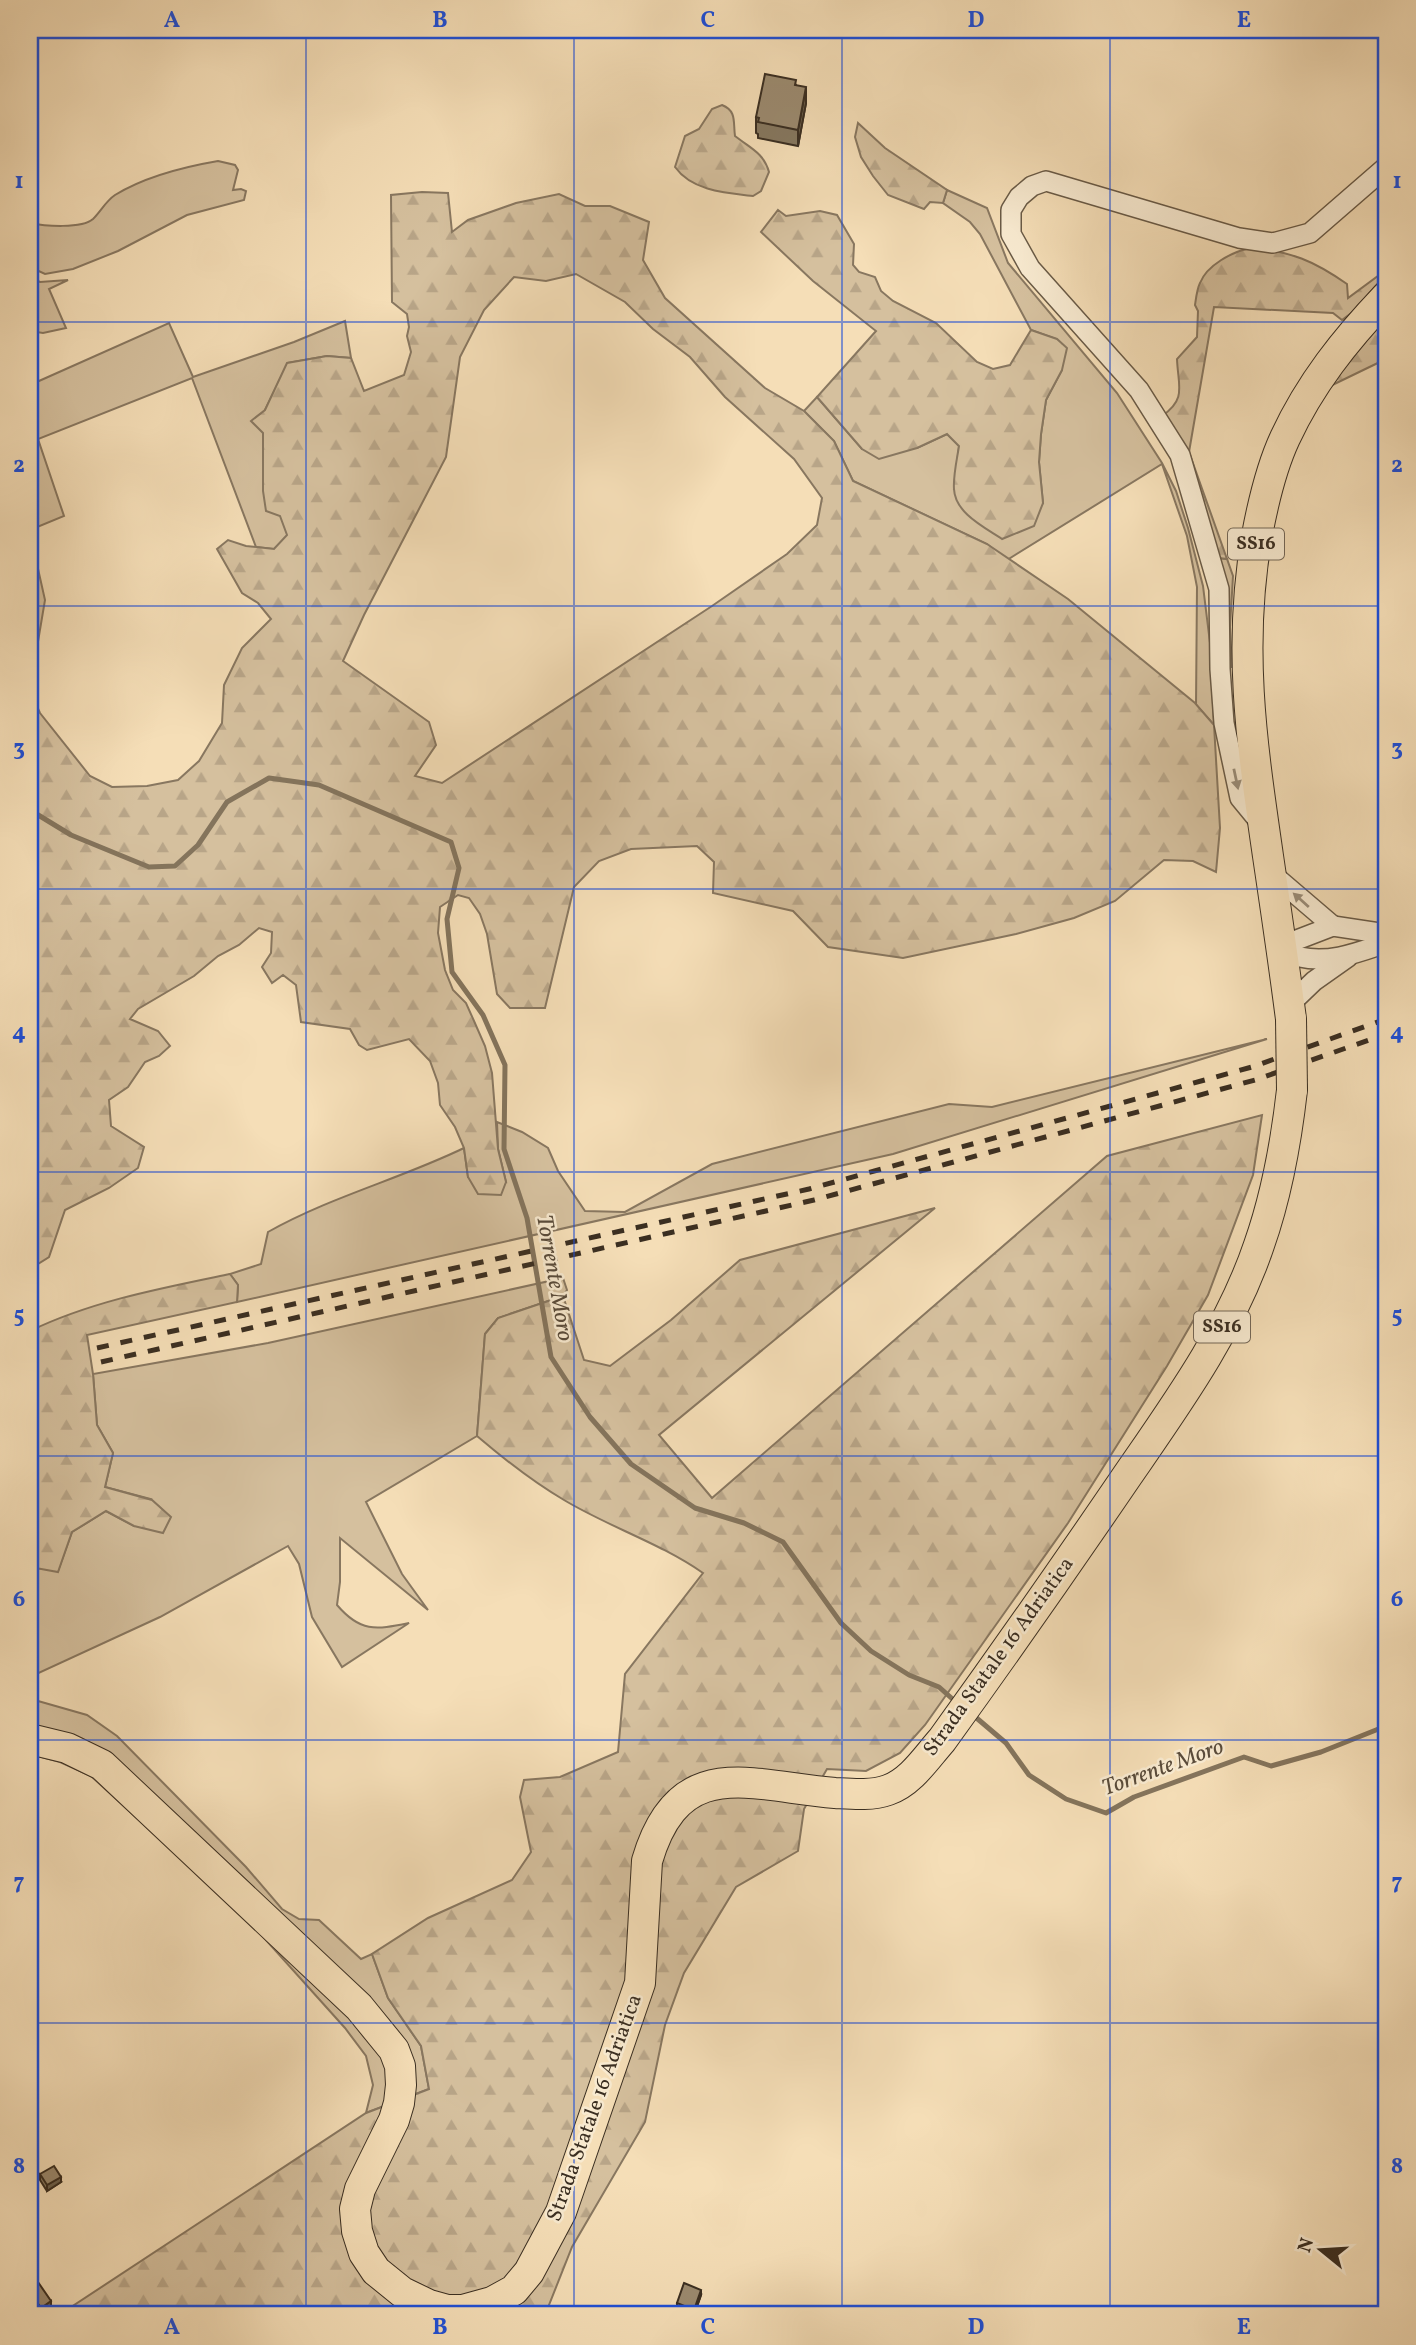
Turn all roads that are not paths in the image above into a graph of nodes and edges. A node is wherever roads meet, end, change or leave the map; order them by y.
1 (1386, 167) edge
2 (1386, 297) edge
3 (1220, 668) junction
4 (1248, 697) junction
5 (1264, 827) junction
6 (1271, 873) junction
7 (1332, 926) junction
8 (1386, 934) edge
9 (1386, 943) edge
10 (1281, 946) junction
11 (1349, 956) junction
12 (1290, 1012) junction
13 (30, 1739) edge

1 - 3 street
2 - 4 main road, SS16
3 - 4 street
3 -> 5 street
4 - 5 main road, SS16
5 - 6 main road, SS16
7 -> 6 street
6 - 10 main road, Strada Statale 16 Adriatica / SS16
7 - 8 street
7 - 10 street
9 - 11 street
10 - 11 street
10 - 12 main road, Strada Statale 16 Adriatica / SS16
11 - 12 street
12 - 13 main road, Strada Statale 16 Adriatica / SS16, bridge

